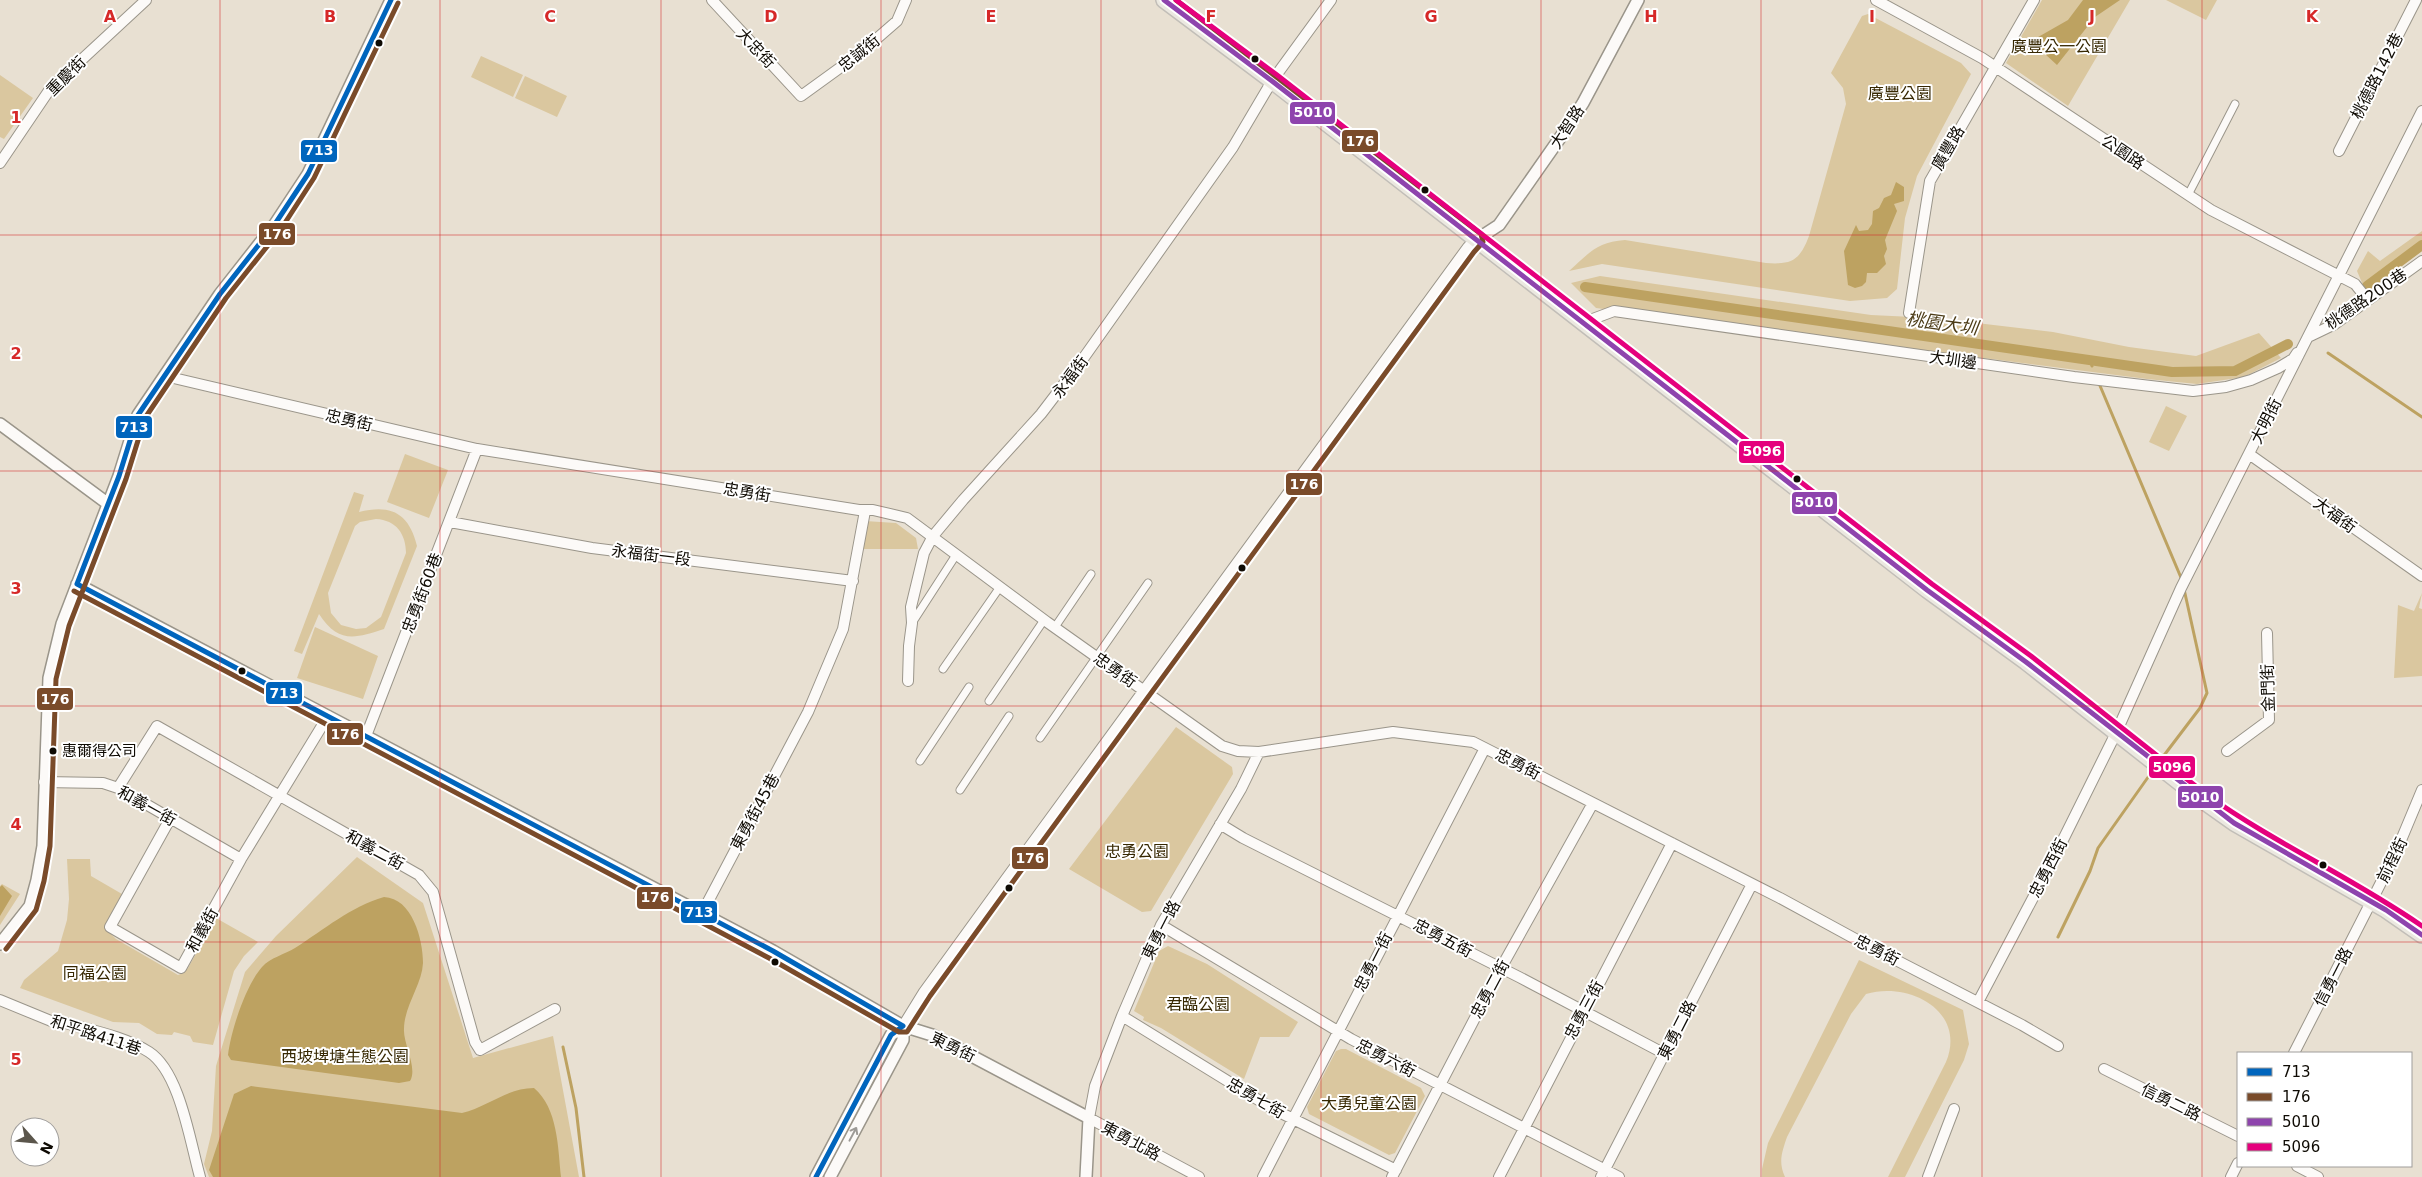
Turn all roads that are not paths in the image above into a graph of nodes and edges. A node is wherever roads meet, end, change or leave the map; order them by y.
1 (146, 0) edge
2 (391, 0) edge
3 (712, 0) edge
4 (906, 0) edge
5 (1164, 0) edge
6 (1331, 0) edge
7 (1638, 0) edge
8 (2034, 0) edge
9 (2416, 0) edge
10 (1879, 1) edge
11 (1995, 67) junction
12 (1272, 81) junction
13 (801, 96) joint
14 (2235, 104) dead end
15 (2422, 111) edge
16 (2338, 151) dead end
17 (0, 163) edge
18 (2188, 195) junction
19 (1476, 240) junction
20 (2422, 261) edge
21 (2338, 275) junction
22 (2371, 298) junction
23 (1909, 313) dead end
24 (1582, 323) junction
25 (2309, 335) junction
26 (165, 376) junction
27 (0, 424) edge
28 (478, 449) junction
29 (2249, 454) junction
30 (107, 503) junction
31 (865, 511) junction
32 (450, 522) junction
33 (933, 536) junction
34 (956, 555) junction
35 (1091, 574) dead end
36 (2422, 576) edge
37 (853, 581) junction
38 (77, 584) junction
39 (1148, 584) dead end
40 (1000, 587) junction
41 (1044, 620) junction
42 (912, 623) junction
43 (1055, 627) junction
44 (2267, 632) dead end
45 (1097, 657) junction
46 (943, 669) dead end
47 (908, 681) dead end
48 (969, 687) dead end
49 (1144, 690) junction
50 (989, 702) dead end
51 (328, 716) junction
52 (1009, 716) dead end
53 (2116, 734) junction
54 (366, 736) junction
55 (1040, 738) dead end
56 (1485, 748) junction
57 (2227, 751) dead end
58 (1259, 752) junction
59 (920, 761) dead end
60 (44, 782) junction
61 (118, 788) junction
62 (960, 790) dead end
63 (2422, 790) edge
64 (279, 796) junction
65 (1593, 803) junction
66 (170, 819) junction
67 (1220, 824) junction
68 (1672, 843) junction
69 (241, 859) junction
70 (1752, 884) junction
71 (2371, 901) junction
72 (702, 913) junction
73 (1397, 915) junction
74 (1161, 925) junction
75 (2422, 935) edge
76 (0, 944) edge
77 (1501, 968) junction
78 (0, 1000) edge
79 (1978, 1002) junction
80 (555, 1009) dead end
81 (1584, 1011) junction
82 (1122, 1016) junction
83 (903, 1026) junction
84 (1336, 1032) junction
85 (2058, 1046) dead end
86 (2295, 1052) edge
87 (1665, 1054) junction
88 (2104, 1069) dead end
89 (1439, 1084) junction
90 (1954, 1109) dead end
91 (1089, 1118) junction
92 (1292, 1119) junction
93 (1523, 1128) junction
94 (2237, 1136) edge
95 (2237, 1166) edge
96 (2299, 1167) edge
97 (1603, 1173) edge
98 (1394, 1174) edge
99 (200, 1177) edge
100 (816, 1177) edge
101 (830, 1177) edge
102 (1086, 1177) edge
103 (1199, 1177) edge
104 (1262, 1177) edge
105 (1499, 1177) edge
106 (1619, 1177) edge
107 (1928, 1177) edge
108 (2231, 1177) edge
109 (2318, 1177) edge

1 - 17 street, 重慶街
2 - 26 street
3 - 13 street, 大忠街
4 - 13 street, 忠誠街
5 - 12 main road
6 - 12 street, 永福街
7 - 19 street, 大智路
8 - 11 street, 廣豐路
9 - 16 street, 桃德路142巷
10 - 11 street, 公園路
11 - 18 street, 公園路
11 - 23 street, 廣豐路
12 - 19 main road
12 - 33 street, 永福街
14 - 18 street
15 - 21 street, 大明街
18 - 21 street, 公園路
19 - 24 main road
19 - 49 street
20 - 22 street, 桃德路200巷
21 - 22 street, 公園路
21 - 25 street, 大明街
22 - 25 street, 桃德路200巷
24 - 25 street, 大圳邊
24 - 53 main road
25 - 29 street, 大明街
26 - 28 street, 忠勇街
26 - 30 street
27 - 30 street
28 - 31 street, 忠勇街
28 - 32 street, 忠勇街60巷
29 - 36 street, 大福街
29 - 53 street, 大明街
30 - 38 street
31 - 33 street, 忠勇街
31 - 37 street, 東勇街45巷
32 - 37 street, 永福街一段
32 - 54 street, 忠勇街60巷
33 - 34 street, 忠勇街
33 - 42 street, 永福街
34 - 40 street, 忠勇街
34 - 42 street
35 - 43 street
37 - 72 street, 東勇街45巷
38 - 51 street, 東勇街
38 - 60 street
39 - 45 street
40 - 41 street, 忠勇街
40 - 46 street
41 - 43 street, 忠勇街
41 - 50 street
42 - 47 street, 永福街
43 - 45 street, 忠勇街
44 - 57 street, 金門街
45 - 49 street, 忠勇街
45 - 55 street
48 - 59 street
49 - 58 street, 忠勇街
49 - 83 street
51 - 54 street, 東勇街
51 - 64 street, 和義街
52 - 62 street
53 - 71 main road
53 - 79 street, 忠勇西街
54 - 72 street, 東勇街
56 - 58 street, 忠勇街
56 - 65 street, 忠勇街
56 - 73 street, 忠勇一街
58 - 67 street, 東勇一路
60 - 61 street, 和義一街
60 - 76 street
61 - 64 street, 和義二街
61 - 66 street, 和義一街
63 - 71 street, 前程街
64 - 69 street, 和義街
64 - 80 street, 和義二街
65 - 68 street, 忠勇街
65 - 77 street, 忠勇二街
66 - 69 street, 和義一街
66 - 69 street, 和義街
67 - 73 street, 忠勇五街
67 - 74 street, 東勇一路
68 - 70 street, 忠勇街
68 - 81 street, 忠勇三街
70 - 79 street, 忠勇街
70 - 87 street, 東勇二路
71 - 75 main road
71 - 86 street, 信勇一路
72 - 83 street, 東勇街
73 - 77 street, 忠勇五街
73 - 84 street, 忠勇一街
74 - 82 street, 東勇一路
74 - 84 street, 忠勇六街
77 - 81 street, 忠勇五街
77 - 89 street, 忠勇二街
78 - 99 street, 和平路411巷
79 - 85 street, 忠勇街
81 - 87 street, 忠勇五街
81 - 93 street, 忠勇三街
82 - 91 street, 東勇一路
82 - 92 street, 忠勇七街
83 - 91 street, 東勇街
83 - 100 street
101 -> 83 street
84 - 89 street, 忠勇六街
84 - 92 street, 忠勇一街
87 - 97 street, 東勇二路
88 - 94 street, 信勇二路
89 - 93 street, 忠勇六街
89 - 98 street, 忠勇二街
90 - 107 street
91 - 102 street
91 - 103 street, 東勇北路
92 - 98 street, 忠勇七街
92 - 104 street, 忠勇一街
93 - 97 street, 忠勇六街
93 - 105 street, 忠勇三街
95 - 108 street
96 - 109 street
97 - 106 street, 忠勇六街

